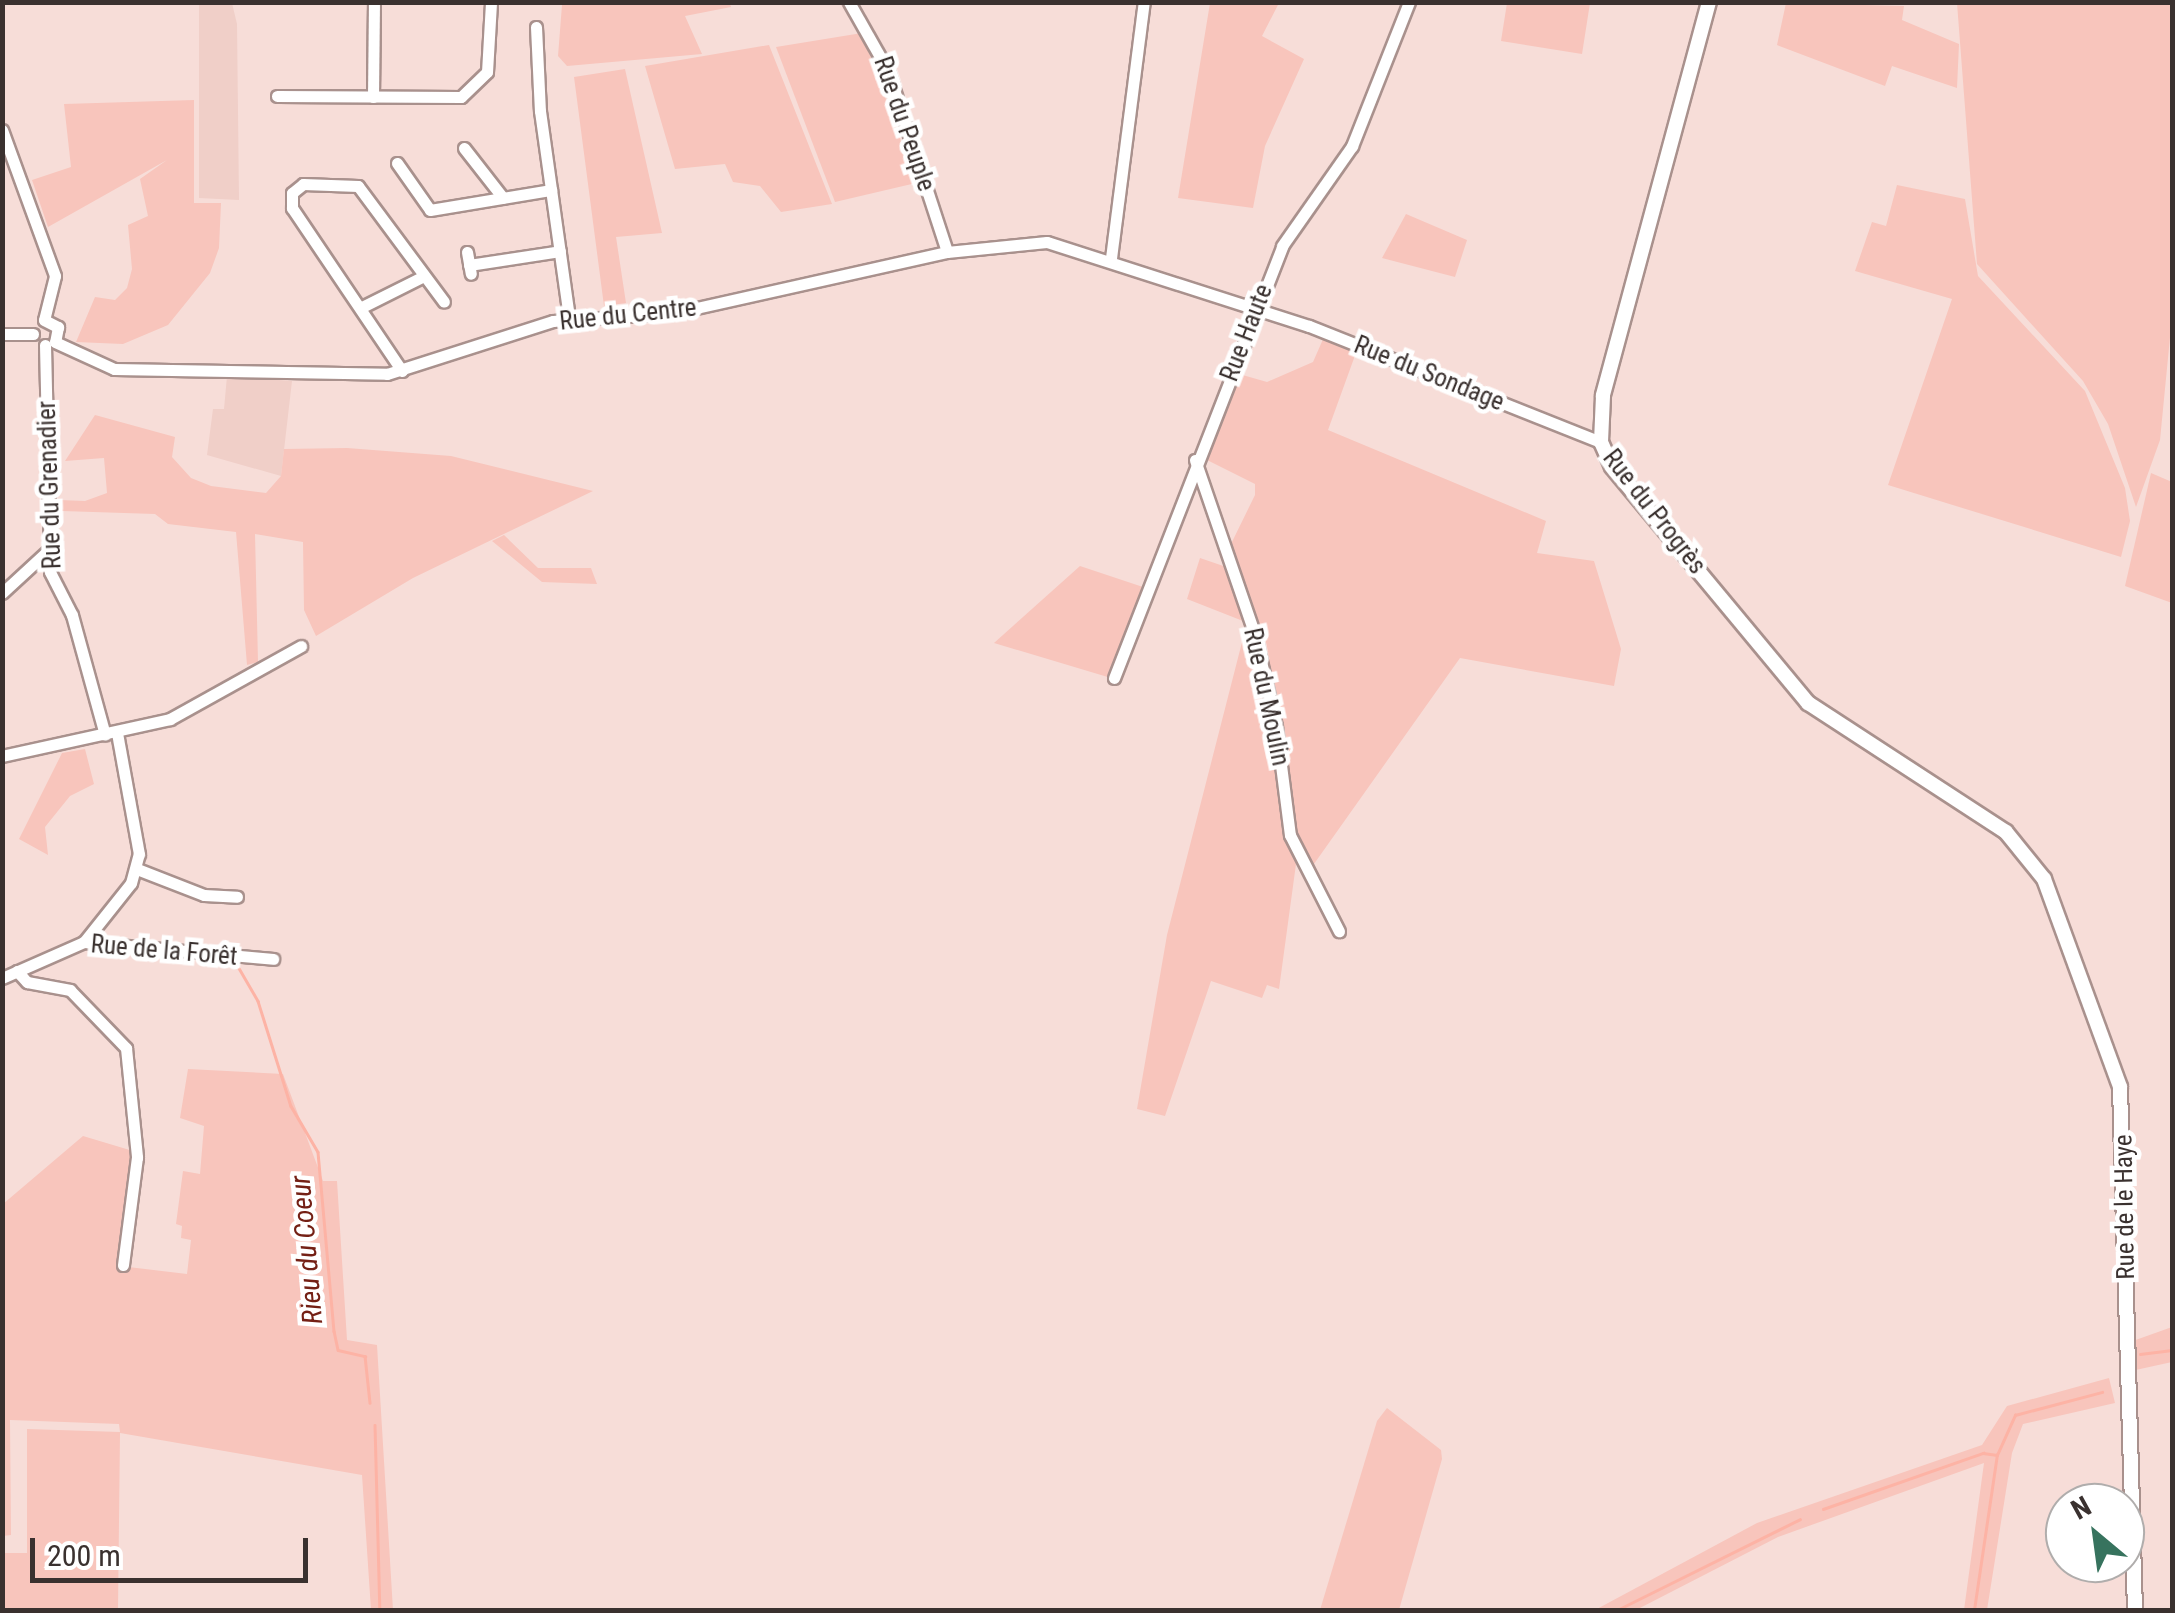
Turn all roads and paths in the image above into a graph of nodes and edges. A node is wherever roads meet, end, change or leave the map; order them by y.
1 (374, 2) edge
2 (490, 2) edge
3 (848, 2) edge
4 (1144, 2) edge
5 (1409, 2) edge
6 (1709, 2) edge
7 (536, 27) dead end
8 (277, 96) dead end
9 (373, 97) junction
10 (2, 130) edge
11 (464, 148) dead end
12 (397, 163) dead end
13 (551, 190) junction
14 (503, 198) junction
15 (560, 251) junction
16 (947, 252) junction
17 (1110, 258) junction
18 (469, 263) dead end
19 (424, 276) junction
20 (444, 302) dead end
21 (362, 307) junction
22 (1257, 310) junction
23 (569, 318) junction
24 (44, 320) junction
25 (2, 334) edge
26 (34, 334) junction
27 (50, 344) junction
28 (402, 370) junction
29 (1600, 442) junction
30 (1195, 460) junction
31 (53, 546) junction
32 (2, 593) edge
33 (301, 646) dead end
34 (1114, 678) dead end
35 (111, 734) junction
36 (2, 756) edge
37 (2006, 832) joint
38 (137, 869) junction
39 (237, 897) dead end
40 (1339, 932) dead end
41 (84, 942) junction
42 (274, 959) dead end
43 (17, 971) junction
44 (2, 978) edge
45 (123, 1265) dead end
46 (2135, 1610) edge

1 - 9 street
2 - 9 street
3 - 16 street, Rue du Peuple
4 - 17 street
5 - 22 street, Rue Haute
6 - 29 main road, Rue du Progrès
7 - 13 street
8 - 9 street
10 - 24 street
11 - 14 street
12 - 14 street
13 - 14 street
13 - 15 street
15 - 18 street
15 - 23 street
16 - 17 street, Rue du Centre
16 - 23 street, Rue du Centre
17 - 22 street, Rue du Centre
19 - 20 street
19 - 21 street
19 - 21 street
21 - 28 street
22 - 29 street, Rue du Sondage
22 - 30 street, Rue Haute
23 - 28 street, Rue du Centre
24 - 26 street
24 - 27 street
25 - 26 street
26 - 27 street
27 - 28 street, Rue du Centre
27 - 31 street, Rue du Grenadier
29 - 37 main road, Rue du Progrès
30 - 34 street, Rue Haute
30 - 40 street, Rue du Moulin
31 - 32 street
31 - 35 street, Rue du Grenadier
33 - 35 street
35 - 36 street
35 - 38 street, Rue du Grenadier
37 - 46 main road, Rue de le Haye
38 - 39 street
38 - 41 street
41 - 42 street, Rue de la Forêt
41 - 43 street, Rue de la Forêt
43 - 44 street, Rue de la Forêt
43 - 45 street

